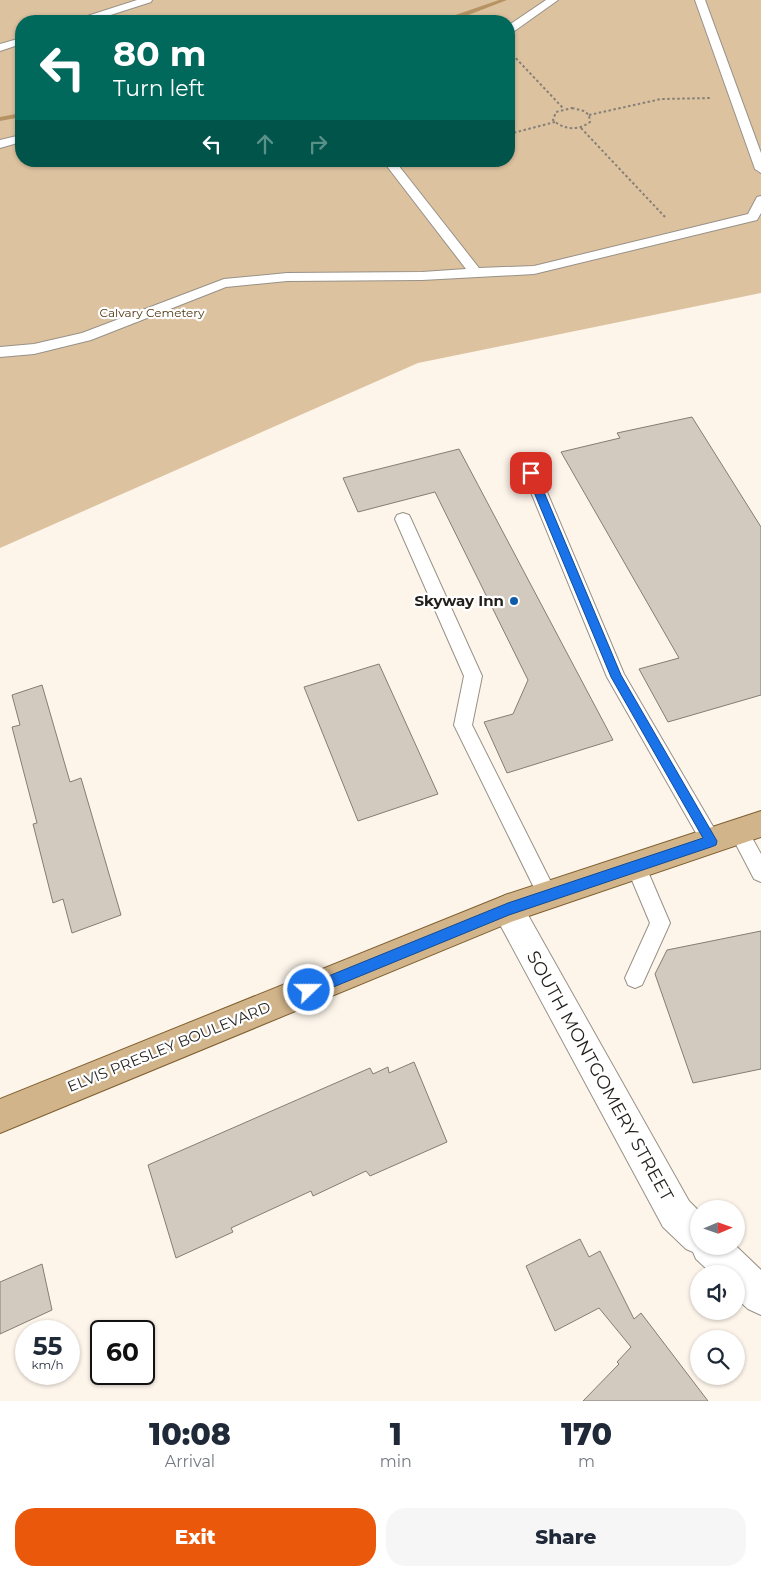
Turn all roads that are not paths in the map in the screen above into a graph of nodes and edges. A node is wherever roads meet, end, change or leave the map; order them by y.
1 (147, 0) edge
2 (553, 0) edge
3 (700, 0) edge
4 (101, 15) edge
5 (515, 26) edge
6 (15, 43) edge
7 (0, 48) edge
8 (15, 140) edge
9 (0, 144) edge
10 (394, 167) edge
11 (761, 169) edge
12 (761, 200) edge
13 (475, 272) junction
14 (0, 352) edge
15 (531, 473) dead end
16 (403, 519) dead end
17 (737, 832) edge
18 (636, 866) junction
19 (761, 873) edge
20 (548, 896) junction
21 (508, 910) junction
22 (635, 978) dead end
23 (0, 1116) edge
24 (690, 1227) edge
25 (718, 1255) edge
26 (761, 1296) edge

1 - 4 lane
2 - 5 lane
3 - 11 lane
6 - 7 lane
8 - 9 lane
10 - 13 lane
12 - 13 lane
13 - 14 lane
15 - 17 lane
16 - 20 lane
17 - 18 main road, ELVIS PRESLEY BOULEVARD
17 - 19 lane
18 - 20 main road, ELVIS PRESLEY BOULEVARD
18 - 22 lane
20 - 21 main road, ELVIS PRESLEY BOULEVARD
21 - 23 main road, ELVIS PRESLEY BOULEVARD
21 - 24 street, SOUTH MONTGOMERY STREET
25 - 26 street

